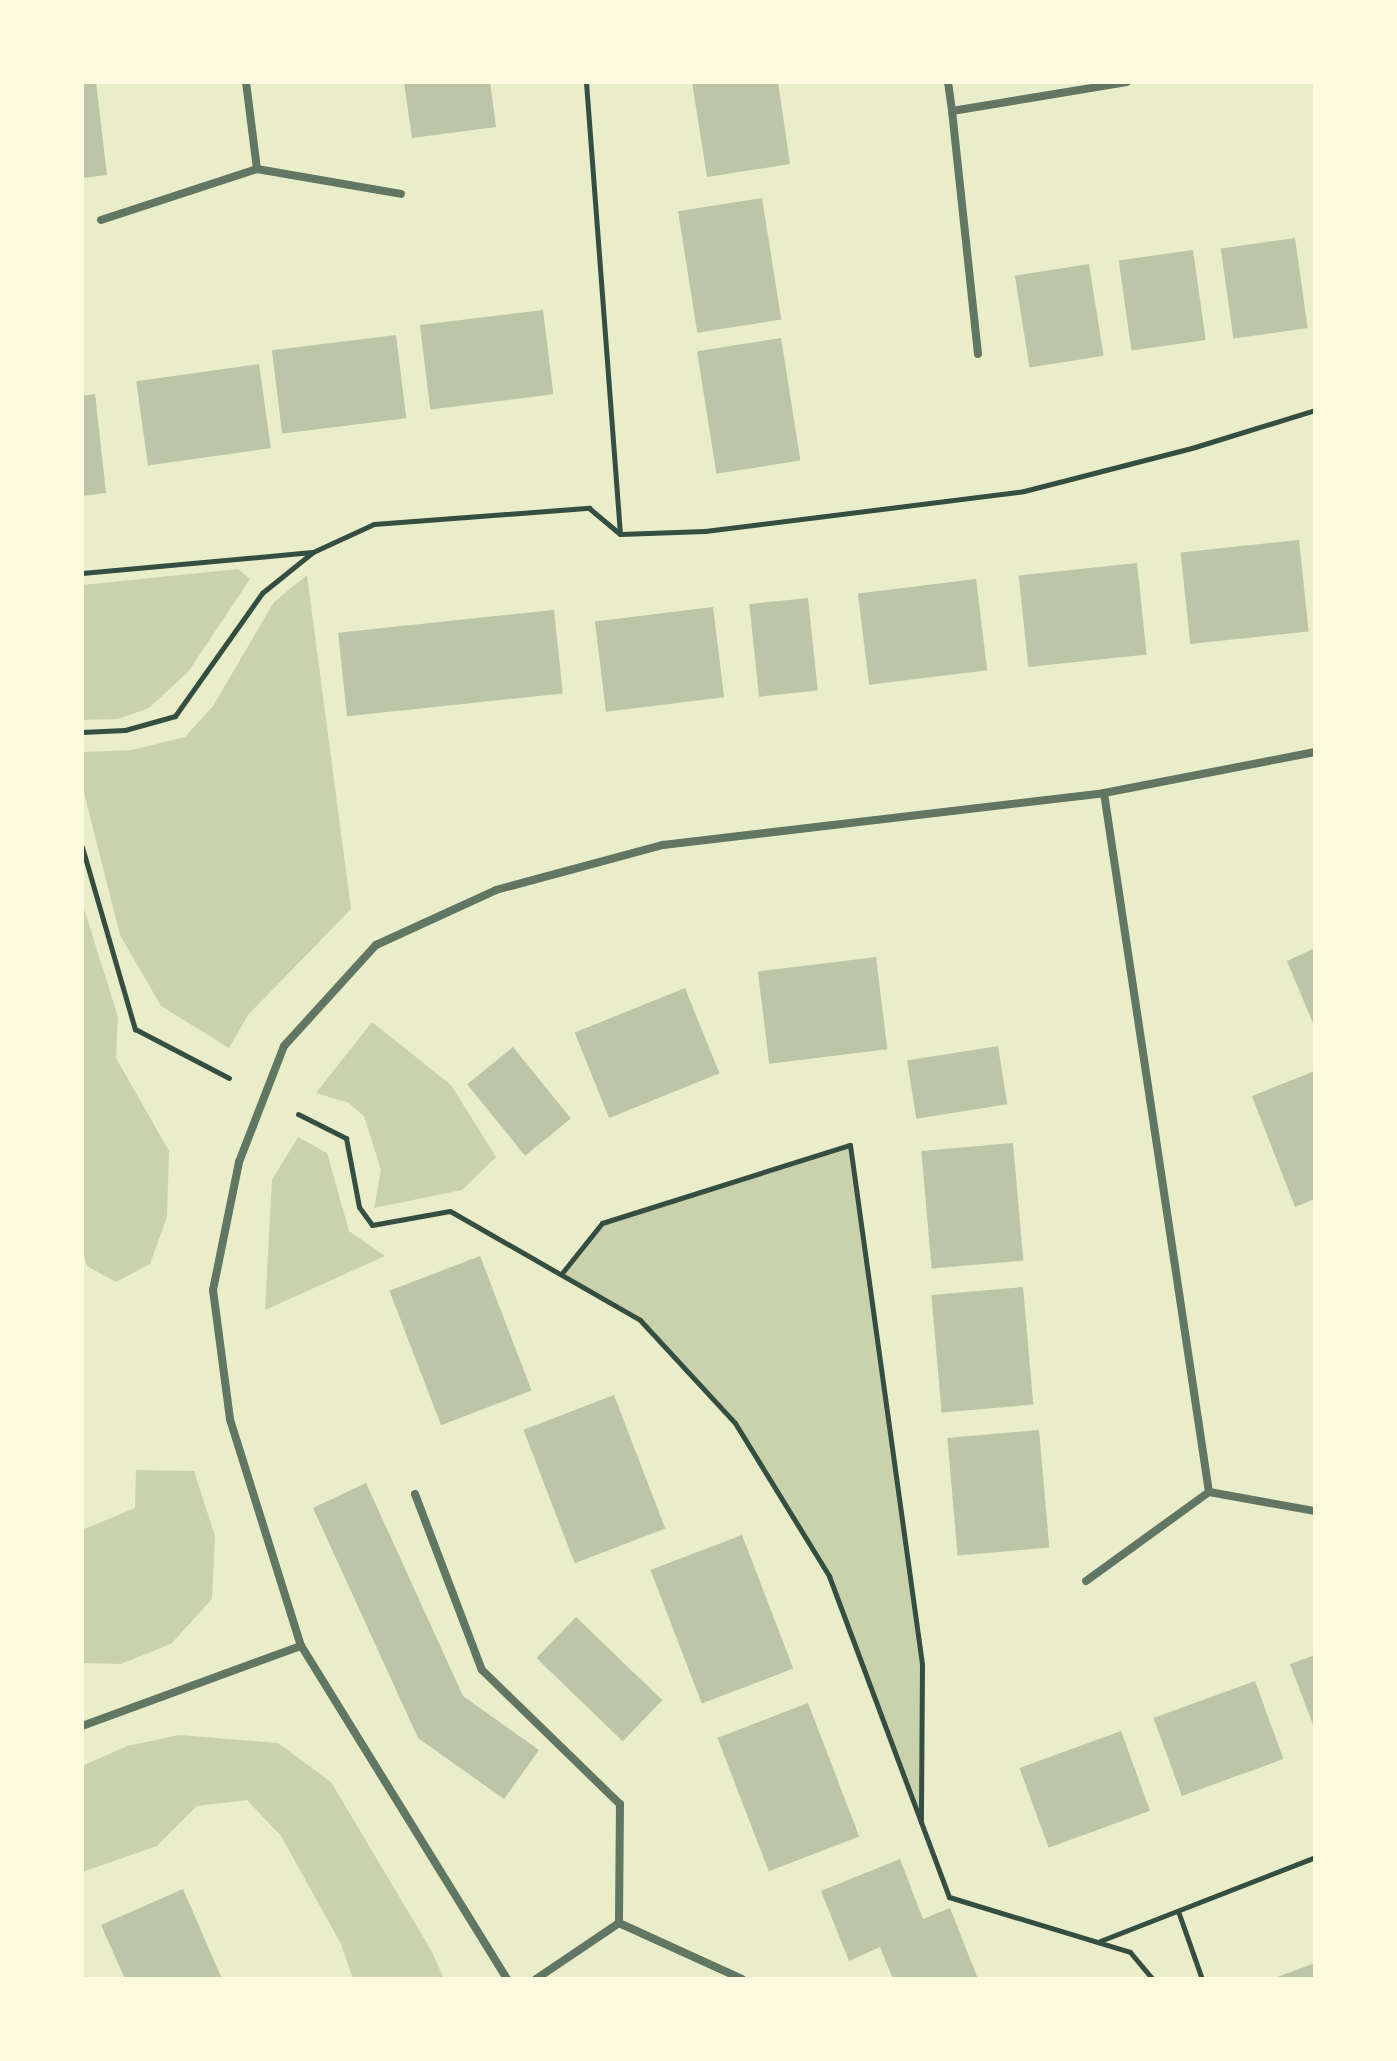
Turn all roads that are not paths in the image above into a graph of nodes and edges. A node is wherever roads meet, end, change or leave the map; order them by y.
1 (246, 82) edge
2 (948, 82) edge
3 (1127, 82) edge
4 (952, 111) junction
5 (257, 169) junction
6 (401, 194) dead end
7 (101, 220) dead end
8 (978, 354) dead end
9 (1315, 752) edge
10 (1104, 793) junction
11 (1209, 1492) junction
12 (415, 1494) dead end
13 (1315, 1511) edge
14 (1086, 1581) dead end
15 (301, 1646) junction
16 (82, 1726) edge
17 (619, 1923) junction
18 (507, 1979) edge
19 (536, 1979) edge
20 (742, 1979) edge

1 - 5 street
2 - 4 street
3 - 4 street
4 - 8 street
5 - 6 street
5 - 7 street
9 - 10 street
10 - 11 street
10 - 15 street
11 - 13 street
11 - 14 street
12 - 17 street
15 - 16 street
15 - 18 street
17 - 19 street
17 - 20 street

